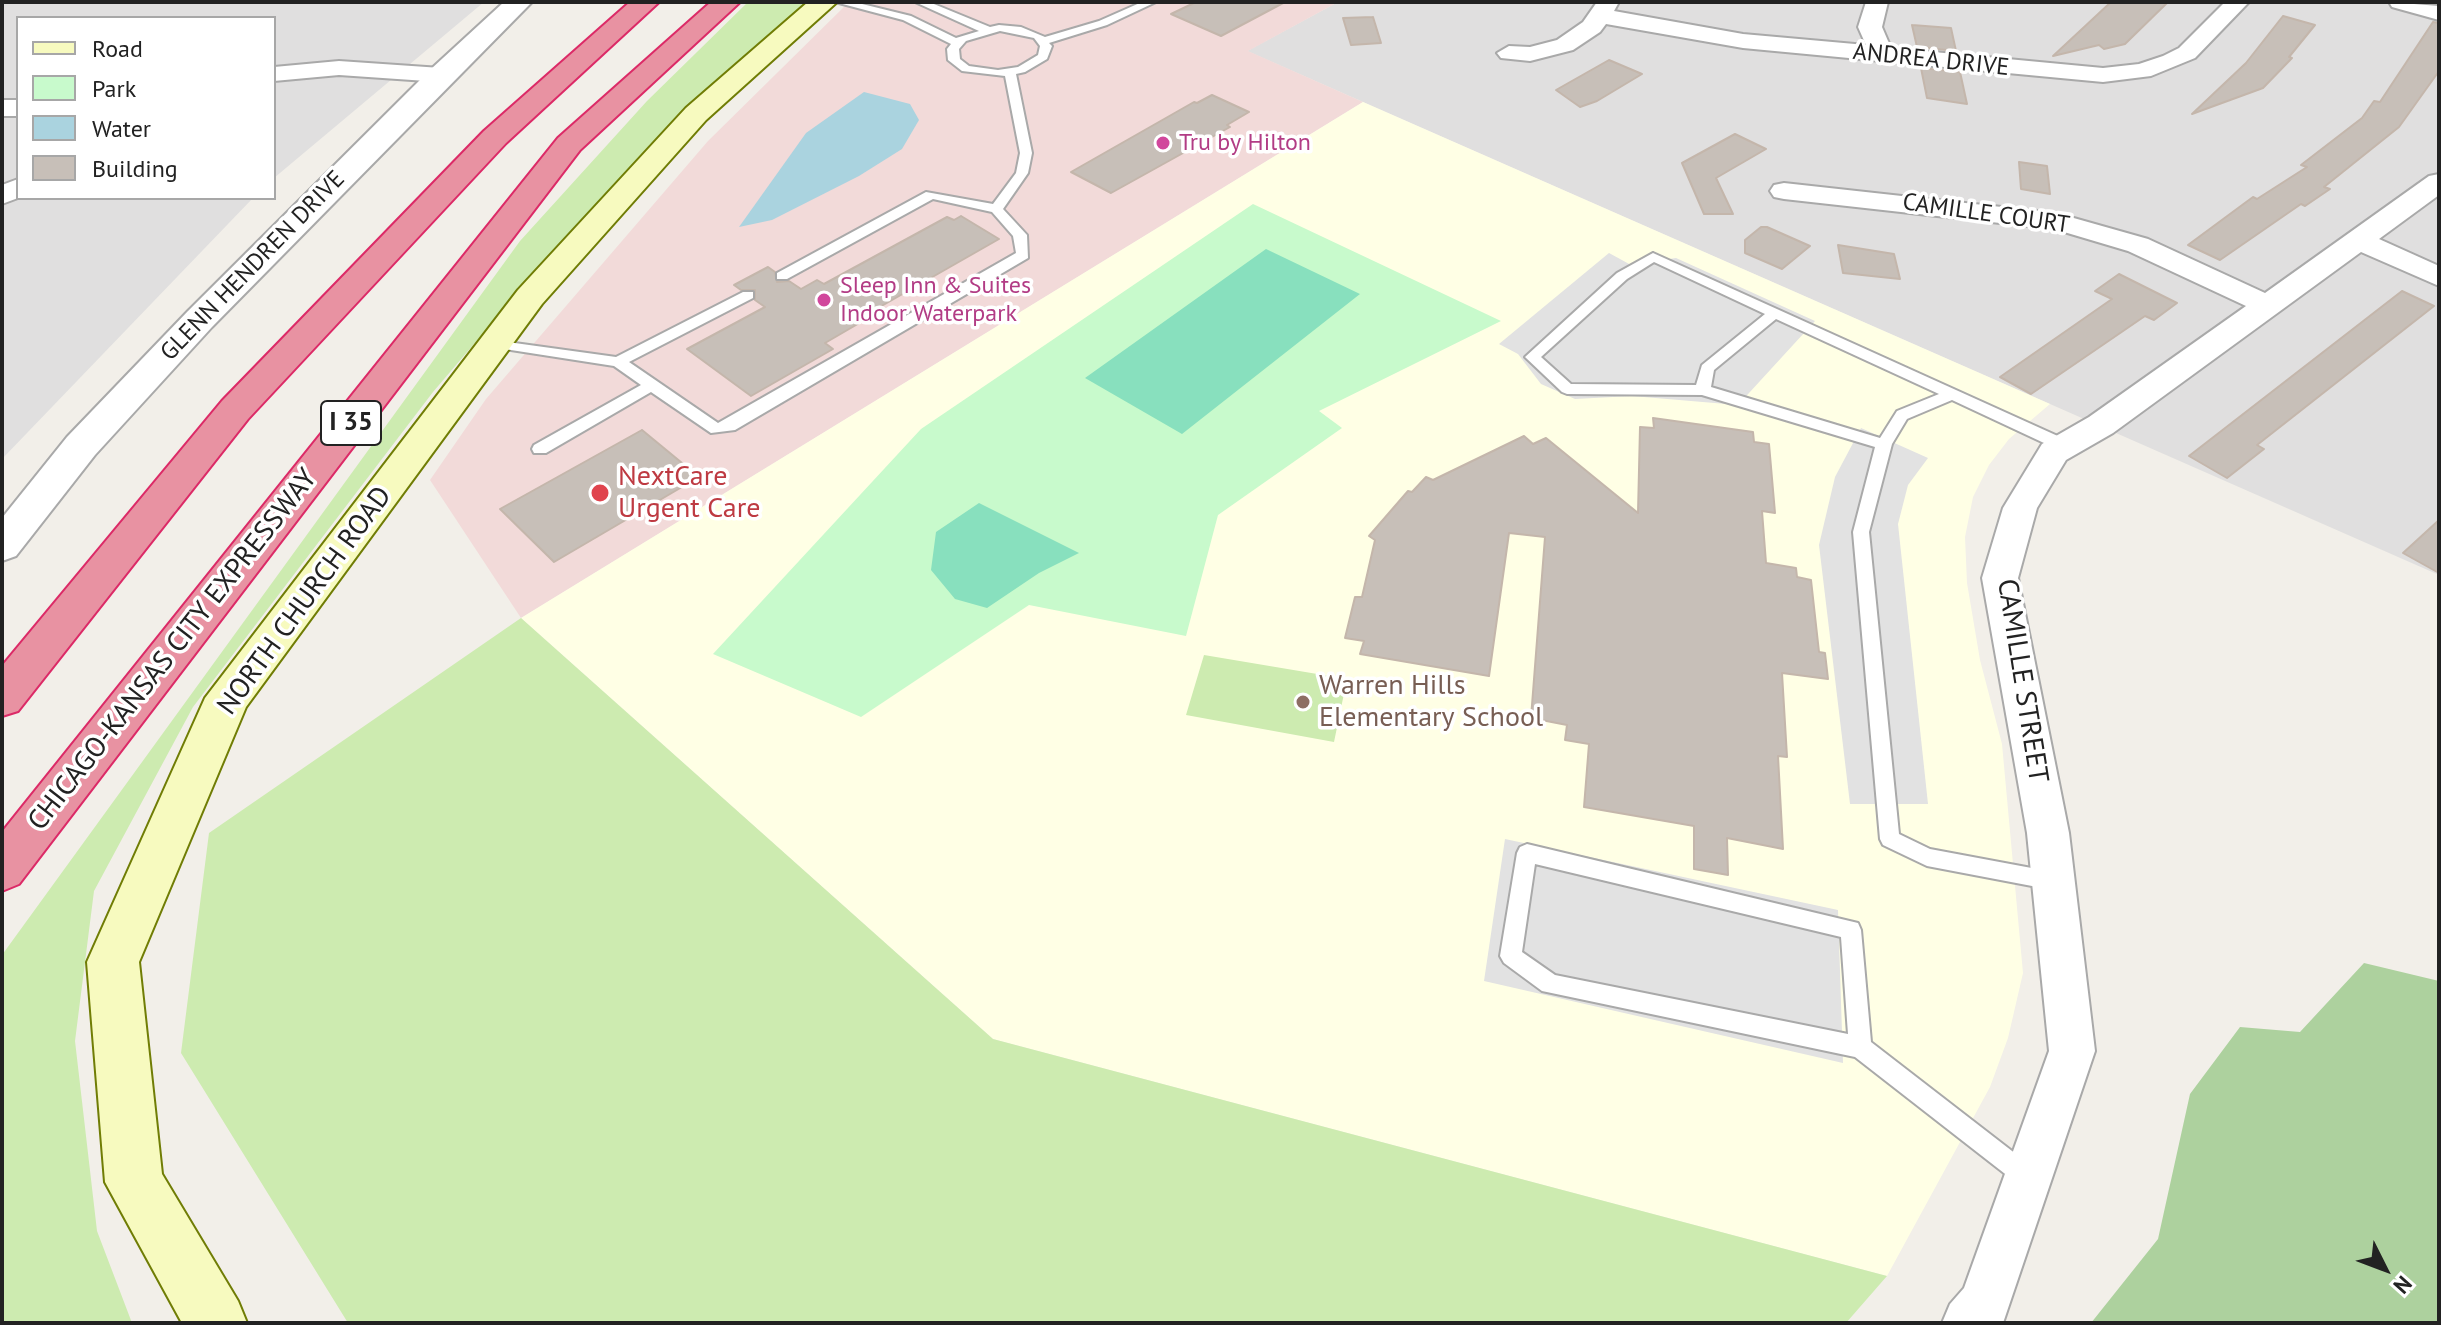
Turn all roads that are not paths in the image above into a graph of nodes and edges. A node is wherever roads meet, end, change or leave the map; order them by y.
1 (519, 2) edge
2 (646, 2) edge
3 (727, 2) edge
4 (824, 2) edge
5 (840, 2) edge
6 (920, 2) edge
7 (1149, 2) edge
8 (1877, 2) edge
9 (2238, 2) edge
10 (2400, 2) edge
11 (1605, 9) edge
12 (2439, 13) edge
13 (987, 30) junction
14 (1043, 41) junction
15 (957, 43) junction
16 (1509, 53) dead end
17 (1882, 55) junction
18 (1010, 72) junction
19 (276, 74) edge
20 (441, 75) junction
21 (2439, 182) edge
22 (1784, 191) dead end
23 (996, 209) junction
24 (2358, 240) junction
25 (782, 276) dead end
26 (2439, 277) edge
27 (748, 295) dead end
28 (2267, 305) junction
29 (1775, 313) junction
30 (498, 343) junction
31 (618, 362) junction
32 (650, 386) junction
33 (1703, 390) junction
34 (1952, 394) junction
35 (1884, 444) junction
36 (2065, 446) junction
37 (540, 449) dead end
38 (2, 546) edge
39 (2, 698) edge
40 (2, 869) edge
41 (2053, 881) junction
42 (1860, 1047) junction
43 (2028, 1177) junction
44 (216, 1323) edge
45 (1969, 1323) edge

1 - 20 street, GLENN HENDREN DRIVE
2 - 39 highway
3 - 40 highway, CHICAGO-KANSAS CITY EXPRESSWAY / I 35
4 - 30 main road, NORTH CHURCH ROAD
5 - 15 lane
6 - 13 lane
7 - 14 lane
8 - 17 street
9 - 17 street, ANDREA DRIVE
10 - 12 street
11 - 16 street
11 - 17 street, ANDREA DRIVE
13 - 14 lane
13 - 15 lane
14 - 18 lane
15 - 18 lane
18 - 23 lane
19 - 20 street
20 - 38 street, GLENN HENDREN DRIVE
21 - 24 street, CAMILLE STREET
22 - 28 street, CAMILLE COURT
23 - 25 lane
23 - 32 lane
24 - 26 street
24 - 28 street, CAMILLE STREET
27 - 31 lane
28 - 36 street, CAMILLE STREET
29 - 33 lane
29 - 33 lane
29 - 34 lane
30 - 31 lane
30 - 44 main road, NORTH CHURCH ROAD
31 - 32 lane
32 - 37 lane
33 - 35 lane
34 - 35 lane
34 - 36 lane
35 - 41 lane
36 - 41 street, CAMILLE STREET
41 - 43 street, CAMILLE STREET
42 - 42 lane
42 - 43 lane
43 - 45 street, CAMILLE STREET

